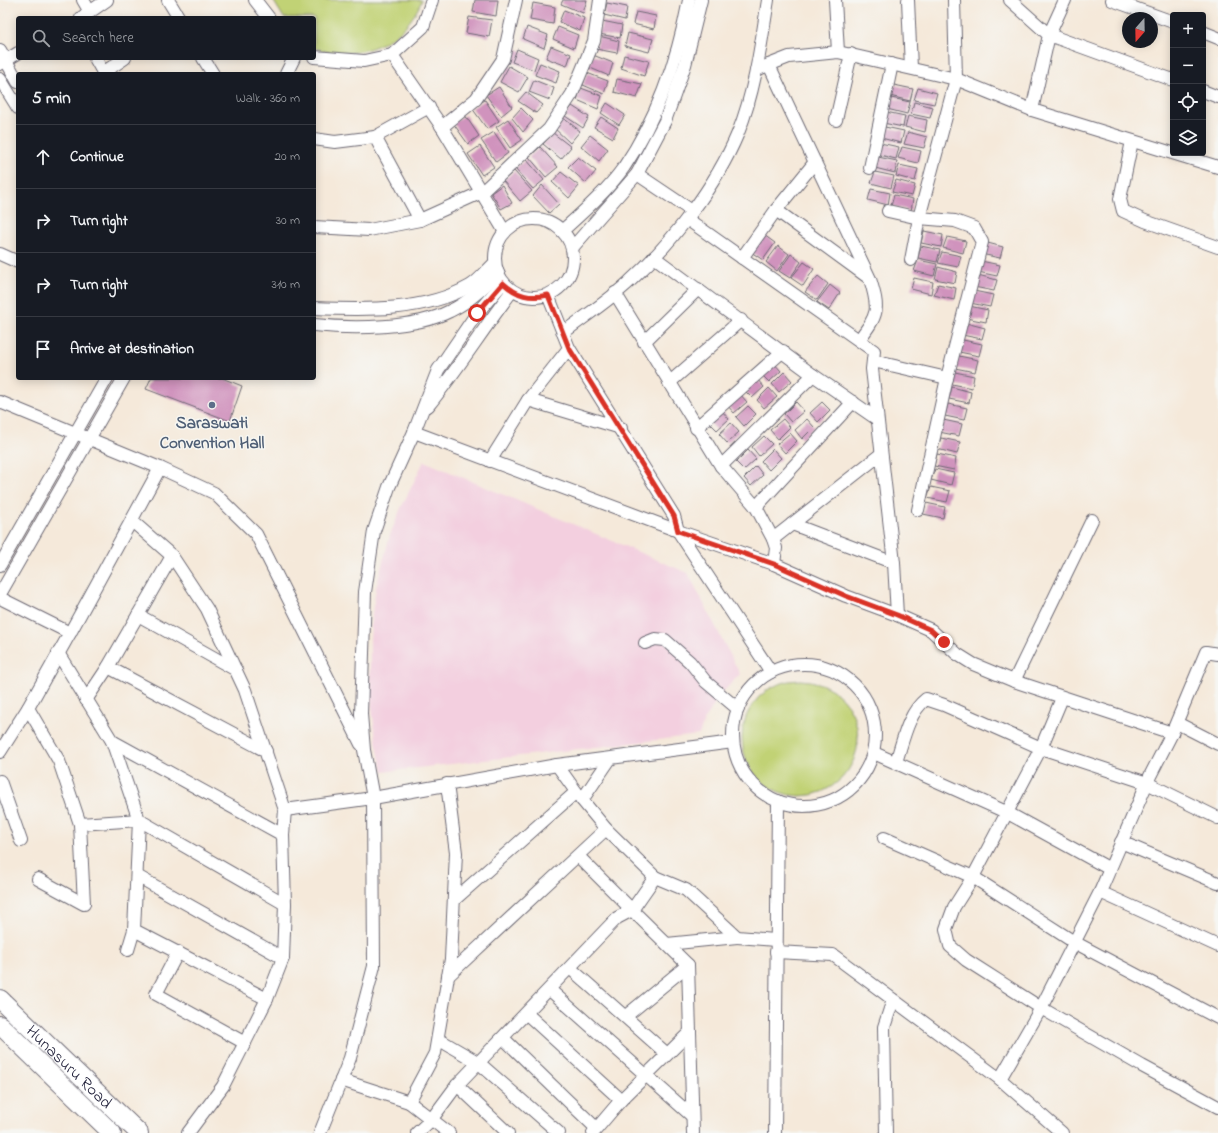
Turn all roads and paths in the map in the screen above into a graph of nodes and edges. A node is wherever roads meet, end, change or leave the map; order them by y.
1 (83, 0) edge
2 (107, 0) edge
3 (168, 0) edge
4 (255, 0) edge
5 (432, 0) edge
6 (516, 0) edge
7 (600, 0) edge
8 (688, 0) edge
9 (768, 0) edge
10 (835, 0) edge
11 (908, 0) edge
12 (954, 0) edge
13 (1010, 0) edge
14 (1065, 0) edge
15 (1112, 0) edge
16 (701, 2) edge
17 (85, 15) edge
18 (178, 16) edge
19 (267, 16) edge
20 (1170, 21) edge
21 (1206, 33) edge
22 (1049, 35) junction
23 (1218, 38) edge
24 (838, 52) junction
25 (16, 54) edge
26 (850, 54) junction
27 (392, 55) junction
28 (316, 57) edge
29 (2, 58) edge
30 (96, 60) edge
31 (122, 60) edge
32 (204, 60) edge
33 (293, 60) edge
34 (892, 64) junction
35 (769, 65) junction
36 (911, 68) junction
37 (756, 70) junction
38 (103, 72) edge
39 (105, 72) edge
40 (212, 72) edge
41 (287, 72) edge
42 (956, 78) junction
43 (0, 79) edge
44 (16, 79) edge
45 (1170, 79) edge
46 (1206, 92) edge
47 (1218, 97) edge
48 (16, 105) edge
49 (429, 107) junction
50 (1032, 110) junction
51 (836, 120) dead end
52 (442, 127) junction
53 (375, 137) junction
54 (316, 139) edge
55 (1132, 141) junction
56 (815, 162) junction
57 (870, 168) dead end
58 (1218, 168) edge
59 (637, 174) junction
60 (482, 192) junction
61 (776, 210) junction
62 (888, 211) dead end
63 (690, 215) junction
64 (918, 218) junction
65 (420, 220) junction
66 (316, 227) edge
67 (562, 231) junction
68 (505, 232) junction
69 (1218, 247) edge
70 (572, 248) junction
71 (0, 254) edge
72 (654, 257) junction
73 (742, 258) junction
74 (911, 260) dead end
75 (16, 261) edge
76 (502, 278) junction
77 (870, 279) junction
78 (698, 290) junction
79 (615, 293) junction
80 (548, 295) junction
81 (316, 308) edge
82 (741, 320) junction
83 (316, 325) edge
84 (563, 333) junction
85 (859, 340) junction
86 (644, 342) junction
87 (569, 348) junction
88 (783, 352) junction
89 (873, 361) junction
90 (813, 375) junction
91 (947, 378) junction
92 (106, 380) edge
93 (123, 380) edge
94 (669, 383) junction
95 (528, 400) junction
96 (0, 402) edge
97 (853, 402) junction
98 (877, 419) junction
99 (621, 428) junction
100 (696, 428) junction
101 (75, 431) junction
102 (414, 432) junction
103 (89, 437) junction
104 (881, 454) junction
105 (490, 461) junction
106 (721, 466) junction
107 (160, 468) junction
108 (756, 507) junction
109 (918, 510) dead end
110 (1092, 520) dead end
111 (132, 521) junction
112 (792, 524) junction
113 (678, 531) junction
114 (773, 539) junction
115 (172, 556) junction
116 (894, 563) junction
117 (774, 564) junction
118 (0, 565) edge
119 (0, 594) edge
120 (0, 598) edge
121 (138, 615) junction
122 (897, 615) junction
123 (70, 633) junction
124 (645, 644) dead end
125 (58, 652) junction
126 (1218, 654) edge
127 (108, 667) junction
128 (236, 670) junction
129 (771, 672) junction
130 (1014, 681) junction
131 (1062, 698) junction
132 (86, 700) junction
133 (28, 708) junction
134 (738, 709) junction
135 (1175, 728) junction
136 (112, 741) junction
137 (733, 742) junction
138 (1218, 744) edge
139 (1041, 748) junction
140 (364, 750) junction
141 (266, 751) junction
142 (0, 752) edge
143 (874, 753) junction
144 (610, 759) junction
145 (896, 762) junction
146 (557, 764) junction
147 (0, 781) edge
148 (1147, 783) junction
149 (447, 784) junction
150 (579, 796) junction
151 (373, 798) junction
152 (778, 801) junction
153 (285, 810) junction
154 (1006, 812) junction
155 (1218, 818) edge
156 (139, 820) junction
157 (80, 824) junction
158 (606, 829) junction
159 (283, 835) junction
160 (884, 838) dead end
161 (21, 841) dead end
162 (1121, 842) junction
163 (578, 856) junction
164 (1110, 868) junction
165 (137, 876) junction
166 (973, 877) junction
167 (655, 878) junction
168 (38, 879) dead end
169 (1218, 883) edge
170 (1100, 892) junction
171 (454, 900) junction
172 (285, 904) junction
173 (632, 910) junction
174 (134, 930) junction
175 (738, 937) junction
176 (1074, 942) junction
177 (667, 944) junction
178 (776, 946) junction
179 (1218, 946) edge
180 (128, 950) dead end
181 (178, 952) junction
182 (282, 958) junction
183 (688, 965) junction
184 (570, 968) junction
185 (448, 976) junction
186 (550, 990) junction
187 (267, 998) junction
188 (0, 999) edge
189 (893, 1000) junction
190 (1041, 1008) junction
191 (527, 1014) junction
192 (626, 1016) junction
193 (1218, 1018) edge
194 (0, 1026) edge
195 (690, 1032) junction
196 (503, 1038) junction
197 (438, 1039) junction
198 (245, 1043) junction
199 (667, 1054) junction
200 (479, 1063) junction
201 (646, 1075) junction
202 (1000, 1079) junction
203 (341, 1080) junction
204 (458, 1085) junction
205 (621, 1100) junction
206 (409, 1102) junction
207 (1218, 1106) edge
208 (692, 1116) junction
209 (431, 1120) junction
210 (594, 1131) edge
211 (112, 1133) edge
212 (139, 1133) edge
213 (188, 1133) edge
214 (320, 1133) edge
215 (417, 1133) edge
216 (449, 1133) edge
217 (508, 1133) edge
218 (559, 1133) edge
219 (693, 1133) edge
220 (775, 1133) edge
221 (886, 1133) edge
222 (1062, 1133) edge

1 - 17 street
2 - 17 street
3 - 18 street
4 - 19 street
5 - 27 street
6 - 52 street
7 - 60 street
8 - 16 street
8 - 67 street
9 - 37 street
10 - 24 street
11 - 36 street
12 - 42 street
13 - 22 street
14 - 22 street
15 - 20 street
16 - 59 street
21 - 23 street
22 - 45 street
22 - 50 street
24 - 26 street
24 - 35 street
25 - 29 street
26 - 34 street
26 - 51 street
27 - 28 street
27 - 49 street
29 - 44 street
30 - 38 street
31 - 39 street
32 - 40 street
33 - 41 street
34 - 36 street
34 - 57 street
35 - 37 street
35 - 56 street
36 - 42 street
37 - 63 street
42 - 50 street
42 - 64 street
43 - 48 street
46 - 47 street
49 - 52 street
49 - 53 street
50 - 55 street
52 - 60 street
53 - 54 street
53 - 65 street
55 - 58 street
55 - 69 street
56 - 61 street
56 - 77 street
59 - 63 street
59 - 70 street
60 - 65 street
60 - 68 street
61 - 73 street
61 - 77 street
62 - 64 street
63 - 72 street
63 - 73 street
64 - 74 street
64 - 91 street
65 - 66 street
67 - 68 street
67 - 70 street
68 - 76 street
70 - 80 street
71 - 75 street
72 - 78 street
72 - 79 street
73 - 85 street
76 - 80 street
76 - 81 street
76 - 83 street
76 - 102 street
77 - 85 street
78 - 82 street
78 - 86 street
79 - 84 street
79 - 86 street
80 - 84 street
82 - 88 street
82 - 94 street
84 - 87 street
85 - 89 street
86 - 94 street
87 - 95 street
87 - 99 street
88 - 90 street
88 - 100 street
89 - 91 street
89 - 98 street
90 - 97 street
90 - 106 street
91 - 109 street
92 - 101 street
93 - 103 street
94 - 100 street
95 - 99 street
95 - 105 street
96 - 101 street
97 - 98 street
97 - 108 street
98 - 104 street
99 - 113 street
100 - 106 street
101 - 103 street
101 - 118 street
102 - 105 street
102 - 140 street
103 - 107 street
103 - 119 street
104 - 112 street
104 - 116 street
105 - 113 street
106 - 108 street
107 - 111 street
107 - 140 street
108 - 114 street
110 - 130 street
111 - 115 street
111 - 123 street
112 - 114 street
112 - 116 street
113 - 117 street
113 - 129 street
114 - 117 street
115 - 121 street
115 - 128 street
116 - 122 street
117 - 122 street
120 - 123 street
121 - 127 street
121 - 128 street
122 - 130 street
123 - 125 street
124 - 134 street
125 - 132 street
125 - 133 street
126 - 135 street
127 - 132 street
127 - 141 street
128 - 141 street
129 - 134 street
129 - 143 street
130 - 131 street
131 - 135 street
131 - 139 street
132 - 136 street
133 - 142 street
133 - 157 street
134 - 137 street
135 - 138 street
135 - 148 street
136 - 156 street
136 - 159 street
137 - 144 street
137 - 152 street
139 - 145 street
139 - 148 street
139 - 154 street
140 - 151 street
141 - 153 street
143 - 145 street
143 - 152 street
144 - 146 street
144 - 150 street
145 - 154 street
146 - 149 street
146 - 150 street
147 - 161 street
148 - 155 street
148 - 162 street
149 - 151 street
149 - 171 street
150 - 158 street
150 - 171 street
151 - 153 street
151 - 203 street
152 - 178 street
153 - 159 street
154 - 164 street
154 - 166 street
156 - 157 street
156 - 165 street
156 - 172 street
157 - 168 street
158 - 163 street
158 - 167 street
159 - 172 street
160 - 166 street
162 - 164 street
162 - 169 street
163 - 173 street
163 - 185 street
164 - 170 street
165 - 174 street
165 - 182 street
166 - 176 street
166 - 190 street
167 - 173 street
167 - 175 street
170 - 176 street
170 - 179 street
171 - 185 street
172 - 182 street
173 - 177 street
173 - 184 street
174 - 180 street
174 - 181 street
175 - 177 street
175 - 178 street
176 - 190 street
176 - 193 street
177 - 183 street
178 - 189 street
178 - 220 street
181 - 187 street
181 - 198 street
182 - 187 street
183 - 192 street
183 - 195 street
184 - 186 street
184 - 192 street
185 - 197 street
186 - 191 street
186 - 201 street
187 - 198 street
188 - 212 highway, Hunasuru Road
189 - 202 street
189 - 221 street
190 - 202 street
190 - 207 street
191 - 196 street
191 - 205 street
192 - 199 street
194 - 211 highway
195 - 199 street
195 - 208 street
196 - 200 street
196 - 210 street
197 - 200 street
197 - 206 street
198 - 213 street
199 - 201 street
200 - 204 street
200 - 218 street
201 - 205 street
201 - 208 street
202 - 222 street
203 - 206 street
203 - 214 street
204 - 209 street
204 - 217 street
205 - 210 street
206 - 209 street
208 - 219 street
209 - 215 street
209 - 216 street

